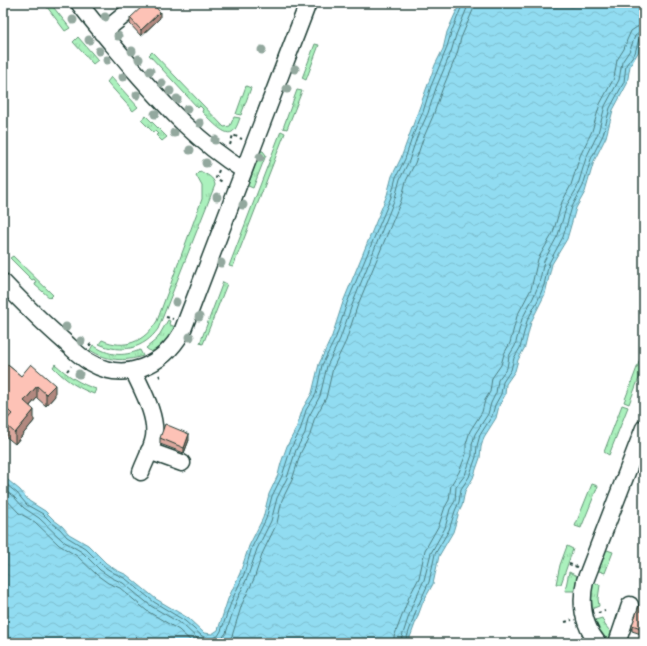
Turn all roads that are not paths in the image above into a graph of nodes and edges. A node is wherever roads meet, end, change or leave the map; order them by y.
1 (79, 3) edge
2 (139, 3) edge
3 (308, 3) edge
4 (102, 33) junction
5 (243, 170) junction
6 (3, 282) edge
7 (133, 370) junction
8 (644, 428) edge
9 (150, 451) junction
10 (182, 463) dead end
11 (141, 472) dead end
12 (630, 605) dead end
13 (598, 643) edge
14 (617, 643) edge

1 - 4 street
2 - 4 street
3 - 5 street
4 - 5 street
5 - 7 street
6 - 7 street
7 - 9 street
8 - 13 street
9 - 10 street
9 - 11 street
12 - 14 street

